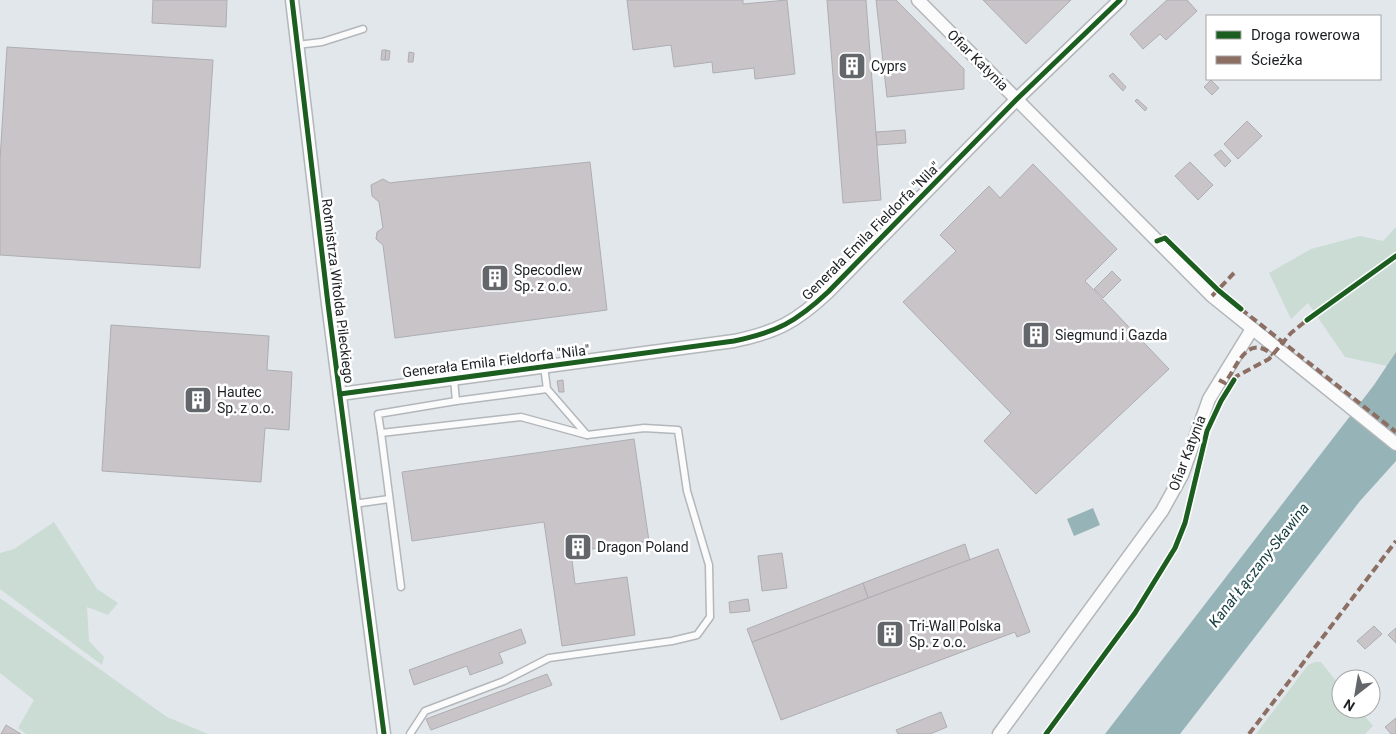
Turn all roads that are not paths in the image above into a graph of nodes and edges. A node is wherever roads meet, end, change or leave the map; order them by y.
1 (292, 0) edge
2 (918, 0) edge
3 (1120, 0) edge
4 (363, 29) dead end
5 (296, 45) junction
6 (1018, 99) junction
7 (1252, 329) junction
8 (544, 366) junction
9 (454, 377) junction
10 (547, 389) junction
11 (340, 394) junction
12 (456, 401) junction
13 (381, 434) junction
14 (587, 435) junction
15 (1396, 444) edge
16 (389, 499) junction
17 (354, 504) junction
18 (401, 587) dead end
19 (384, 734) edge
20 (410, 734) edge
21 (999, 734) edge

1 - 5 street, Rotmistrza Witolda Pileckiego
2 - 6 street, Ofiar Katynia
3 - 6 street, Generała Emila Fieldorfa "Nila"
4 - 5 lane
5 - 11 street, Rotmistrza Witolda Pileckiego
6 - 7 street, Ofiar Katynia
6 - 8 street, Generała Emila Fieldorfa "Nila"
7 - 15 street
7 - 21 street, Ofiar Katynia
8 - 9 street, Generała Emila Fieldorfa "Nila"
8 - 10 lane
9 - 11 street, Generała Emila Fieldorfa "Nila"
9 - 12 lane
10 - 12 lane
10 - 14 lane
11 - 17 street, Rotmistrza Witolda Pileckiego
12 - 13 lane
13 - 14 lane
13 - 16 lane
14 - 20 lane
16 - 17 lane
16 - 18 lane
17 - 19 street, Rotmistrza Witolda Pileckiego

